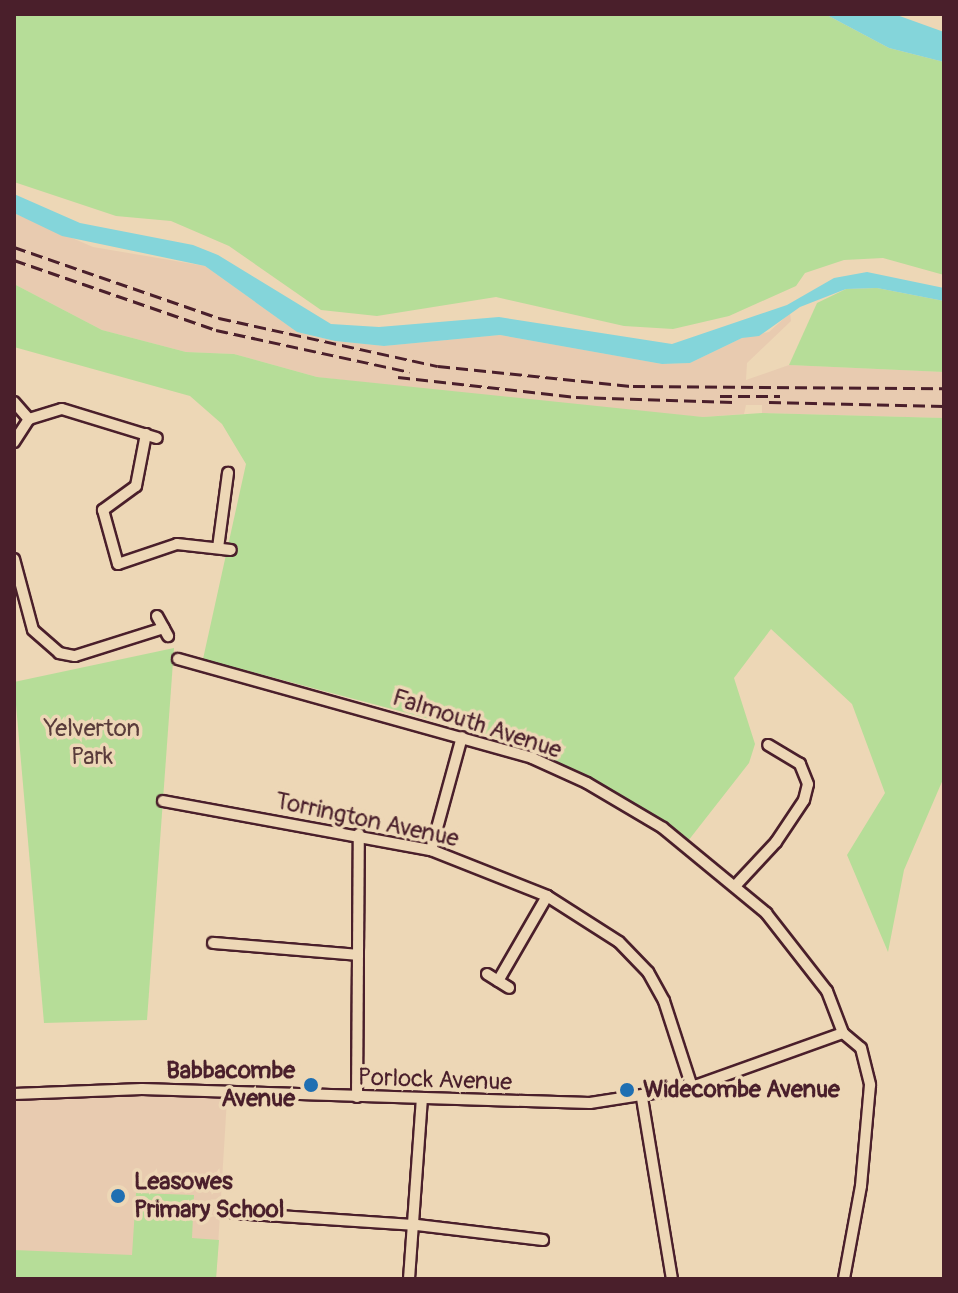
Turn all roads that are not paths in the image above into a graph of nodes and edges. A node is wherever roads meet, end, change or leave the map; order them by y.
1 (14, 402) edge
2 (29, 419) junction
3 (14, 442) edge
4 (228, 473) dead end
5 (218, 548) junction
6 (231, 550) dead end
7 (14, 559) edge
8 (16, 572) edge
9 (157, 616) dead end
10 (178, 659) dead end
11 (462, 737) junction
12 (768, 745) dead end
13 (163, 801) dead end
14 (359, 834) junction
15 (431, 850) junction
16 (736, 885) junction
17 (547, 896) junction
18 (213, 943) dead end
19 (358, 955) junction
20 (487, 974) dead end
21 (498, 981) junction
22 (509, 988) dead end
23 (843, 1033) junction
24 (692, 1087) junction
25 (14, 1094) edge
26 (357, 1097) junction
27 (642, 1098) junction
28 (422, 1099) junction
29 (234, 1213) dead end
30 (417, 1225) junction
31 (543, 1240) dead end
32 (409, 1279) edge
33 (672, 1279) edge
34 (844, 1279) edge

1 - 2 street
2 - 3 street
2 - 5 street
4 - 5 street
5 - 6 street
7 - 8 street
8 - 9 street
10 - 11 street, Falmouth Avenue
11 - 15 street
11 - 16 street, Falmouth Avenue
12 - 16 street
13 - 14 street, Torrington Avenue
14 - 15 street, Torrington Avenue
14 - 19 street
15 - 17 street, Torrington Avenue
16 - 23 street, Falmouth Avenue
17 - 21 street
17 - 24 street, Torrington Avenue
18 - 19 street
19 - 26 street
20 - 21 street
21 - 22 street
23 - 24 street, Porlock Avenue
23 - 34 street, Falmouth Avenue
24 - 27 street, Porlock Avenue
25 - 26 street, Porlock Avenue
26 - 28 street, Porlock Avenue
27 - 28 street, Porlock Avenue
27 - 33 street
28 - 30 street
29 - 30 street
30 - 31 street
30 - 32 street

